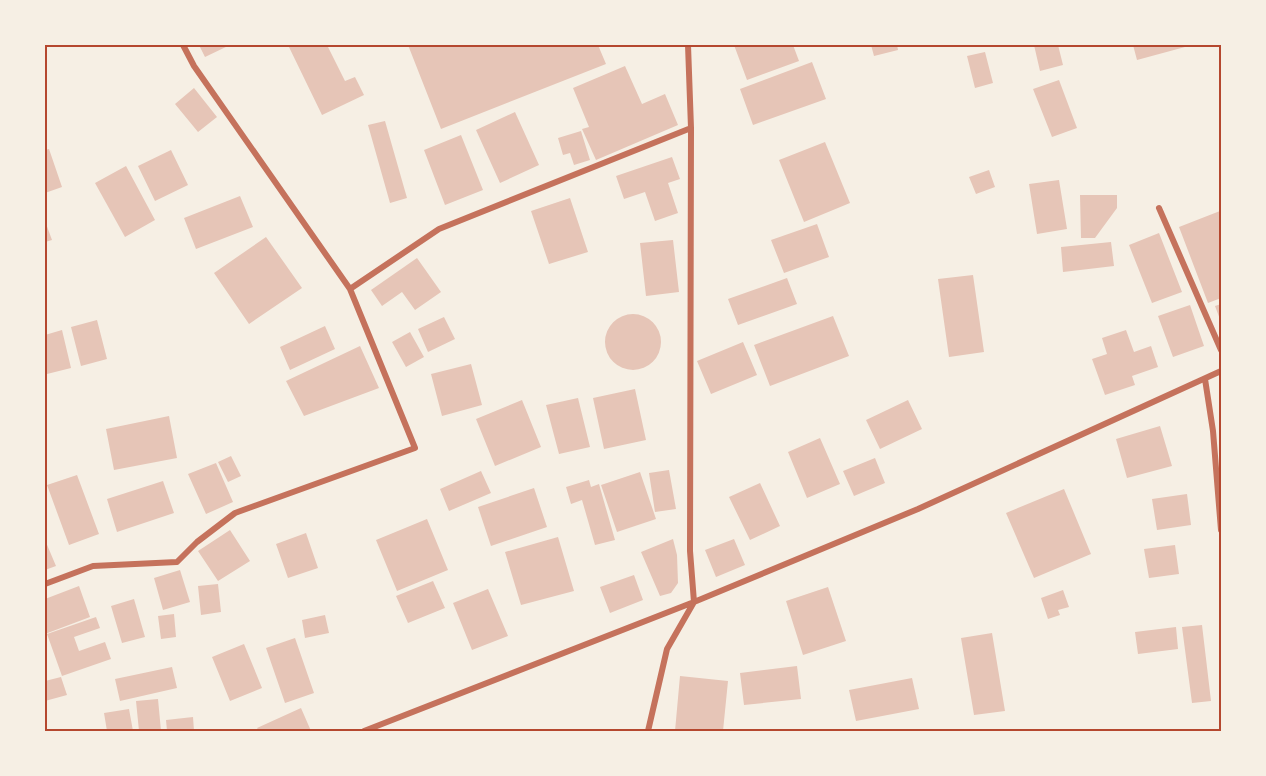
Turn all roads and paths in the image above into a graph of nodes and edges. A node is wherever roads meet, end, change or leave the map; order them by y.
1 (183, 45) edge
2 (688, 45) edge
3 (691, 128) junction
4 (1159, 208) dead end
5 (350, 289) junction
6 (1221, 350) edge
7 (1221, 370) edge
8 (1205, 379) junction
9 (1221, 530) edge
10 (45, 584) edge
11 (694, 602) junction
12 (364, 731) edge
13 (648, 731) edge

1 - 5 street
2 - 3 street
3 - 5 street
3 - 11 street
4 - 6 street
5 - 10 street
7 - 8 street
8 - 9 street
8 - 11 street
11 - 12 street
11 - 13 street

